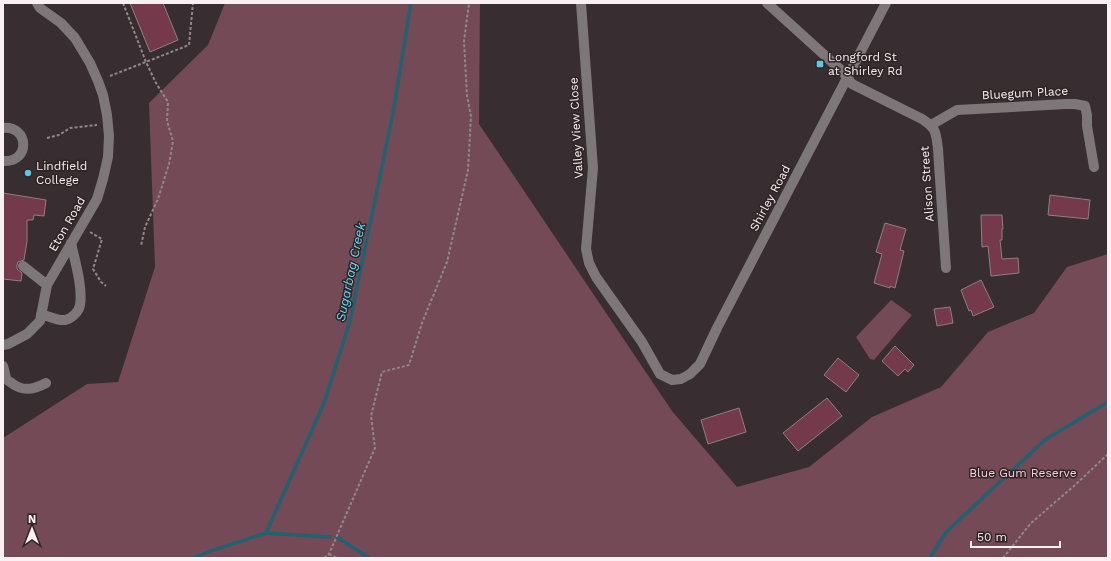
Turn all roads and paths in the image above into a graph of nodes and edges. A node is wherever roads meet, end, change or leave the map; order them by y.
1 (37, 3) edge
2 (123, 3) edge
3 (193, 3) edge
4 (469, 3) edge
5 (582, 3) edge
6 (767, 3) edge
7 (886, 3) edge
8 (146, 62) junction
9 (110, 76) dead end
10 (847, 78) junction
11 (108, 124) junction
12 (931, 125) junction
13 (3, 128) edge
14 (47, 138) dead end
15 (3, 161) edge
16 (1094, 167) dead end
17 (80, 226) junction
18 (71, 243) junction
19 (141, 246) dead end
20 (23, 266) dead end
21 (946, 268) dead end
22 (47, 285) junction
23 (106, 286) dead end
24 (40, 314) junction
25 (5, 347) edge
26 (3, 366) edge
27 (660, 374) joint
28 (5, 383) edge
29 (46, 383) dead end
30 (1108, 454) edge
31 (329, 554) junction
32 (324, 558) edge
33 (337, 558) edge
34 (1003, 558) edge

1 - 11 street, Eton Road
2 - 8 path
3 - 8 path
4 - 31 path
5 - 27 street, Valley View Close
6 - 10 street
7 - 10 street, Shirley Road
8 - 9 path
8 - 19 path
10 - 12 street
10 - 27 street, Shirley Road
11 - 14 path
11 - 17 street, Eton Road
12 - 16 street, Bluegum Place
12 - 21 street, Alison Street
13 - 15 street
17 - 18 street, Eton Road
17 - 23 path
18 - 22 street, Eton Road
18 - 24 street
20 - 22 street
22 - 24 street, Eton Road
24 - 25 street, Eton Road
26 - 28 street
28 - 29 street
30 - 34 path
31 - 32 path
31 - 33 path

